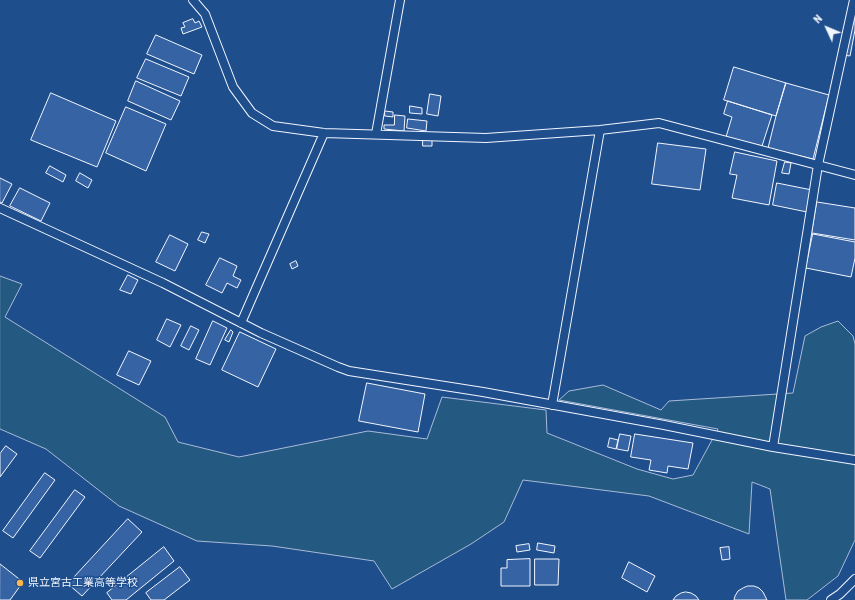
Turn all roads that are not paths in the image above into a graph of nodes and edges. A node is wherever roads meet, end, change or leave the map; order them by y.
1 (193, 0) edge
2 (400, 0) edge
3 (854, 0) edge
4 (600, 130) junction
5 (324, 133) junction
6 (376, 134) junction
7 (818, 165) junction
8 (855, 175) edge
9 (0, 208) edge
10 (241, 323) junction
11 (552, 405) junction
12 (773, 447) junction
13 (855, 460) edge
14 (855, 579) edge
15 (851, 588) edge
16 (831, 600) edge

1 - 5 street
2 - 6 street
3 - 7 street
4 - 6 street
4 - 7 street
4 - 11 street
5 - 6 street
5 - 10 street
7 - 8 street
7 - 12 street
9 - 10 street
10 - 11 street
11 - 12 street
12 - 13 street
14 - 15 street
15 - 16 street

